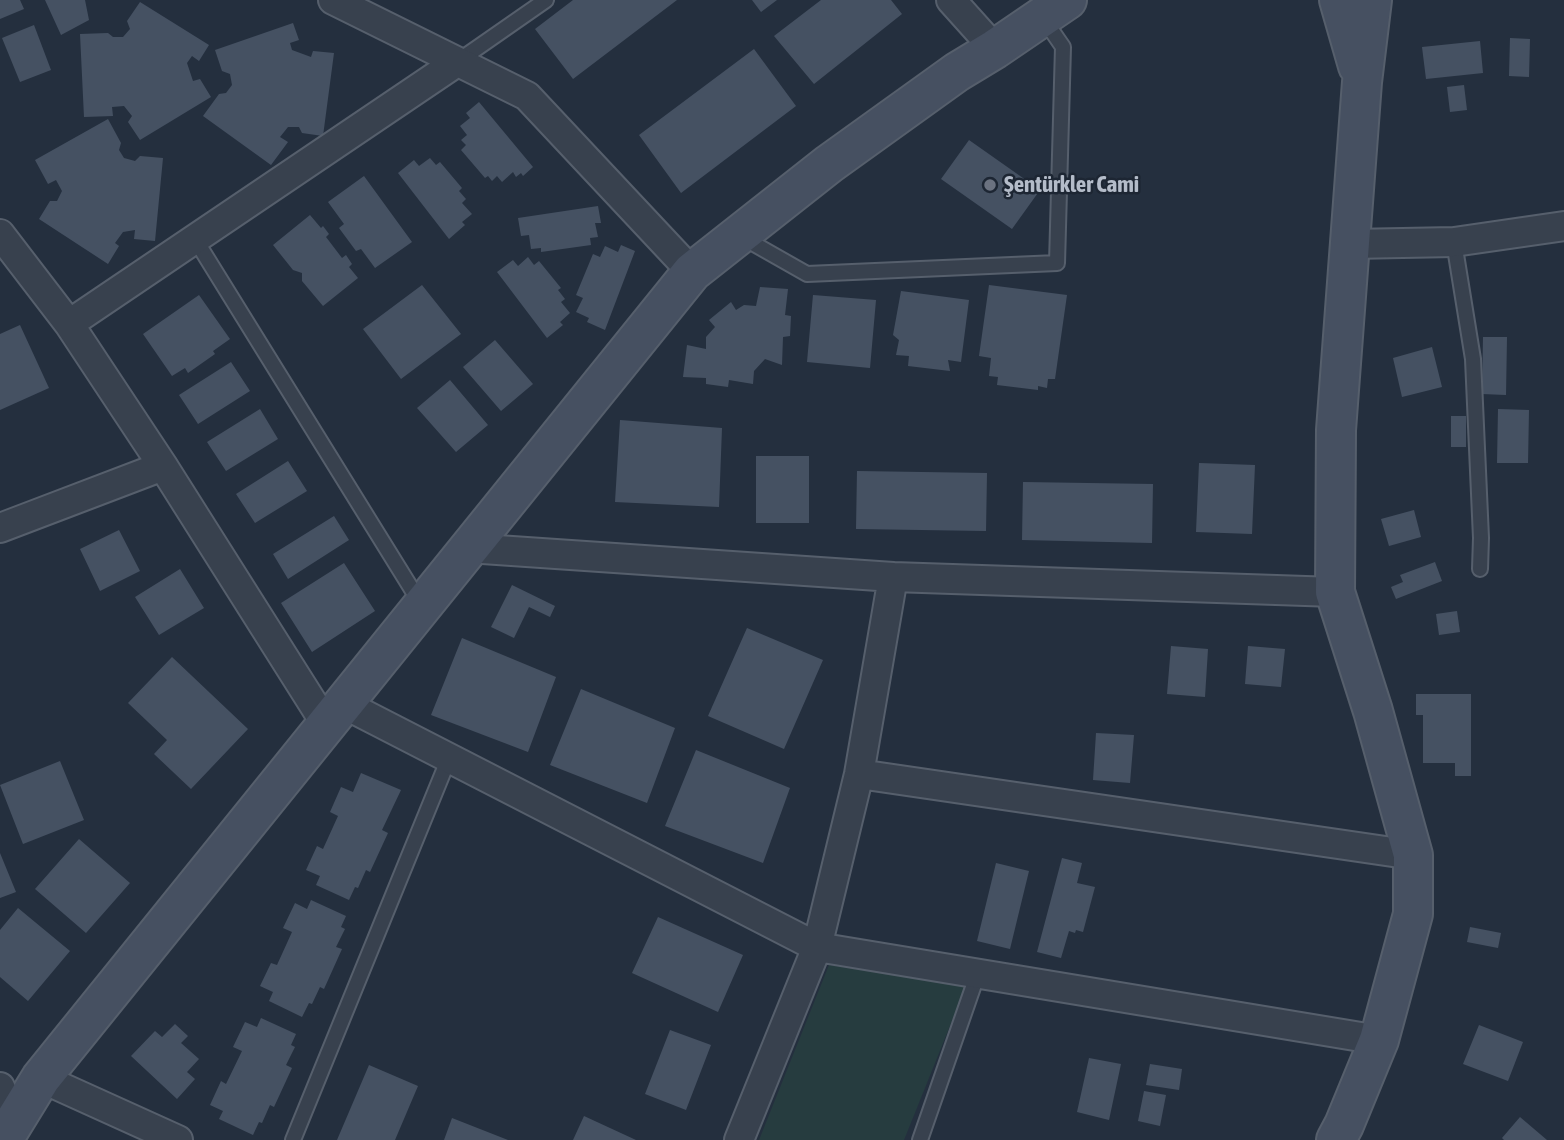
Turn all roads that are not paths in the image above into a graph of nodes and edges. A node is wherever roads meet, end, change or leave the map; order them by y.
1 (333, 0) edge
2 (546, 0) edge
3 (951, 0) edge
4 (1339, 0) edge
5 (1372, 0) edge
6 (1394, 0) edge
7 (1055, 8) edge
8 (995, 49) junction
9 (457, 61) junction
10 (1362, 82) junction
11 (1564, 226) edge
12 (0, 234) edge
13 (738, 236) junction
14 (194, 239) junction
15 (1454, 242) junction
16 (1351, 244) junction
17 (692, 272) junction
18 (69, 324) junction
19 (163, 466) junction
20 (0, 528) edge
21 (468, 548) junction
22 (1480, 569) dead end
23 (892, 577) junction
24 (1335, 592) junction
25 (422, 605) junction
26 (334, 713) junction
27 (449, 758) junction
28 (859, 774) junction
29 (1412, 855) junction
30 (817, 947) junction
31 (978, 973) junction
32 (1379, 1040) junction
33 (41, 1078) junction
34 (6, 1116) edge
35 (178, 1140) edge
36 (293, 1140) edge
37 (739, 1140) edge
38 (920, 1140) edge
39 (1336, 1140) edge

1 - 9 street
2 - 9 lane
3 - 8 street
4 - 10 street
5 - 10 street
6 - 10 street
7 - 8 street
7 - 13 lane
8 - 13 street
9 - 14 street
9 - 17 street
10 - 16 street
11 - 15 street
12 - 18 street
13 - 17 street
14 - 18 street
14 - 25 lane
15 - 16 street
15 - 22 lane
16 - 24 street
17 - 21 street
18 - 19 street
19 - 20 street
19 - 26 street
21 - 23 street
21 - 25 street
23 - 24 street
23 - 28 street
24 - 29 street
25 - 26 street
26 - 27 street
26 - 33 street
27 - 30 street
27 - 36 lane
28 - 29 street
28 - 30 street
29 - 32 street
30 - 31 street
30 - 37 street
31 - 32 street
31 - 38 lane
32 - 39 street
33 - 34 street
33 - 35 street

